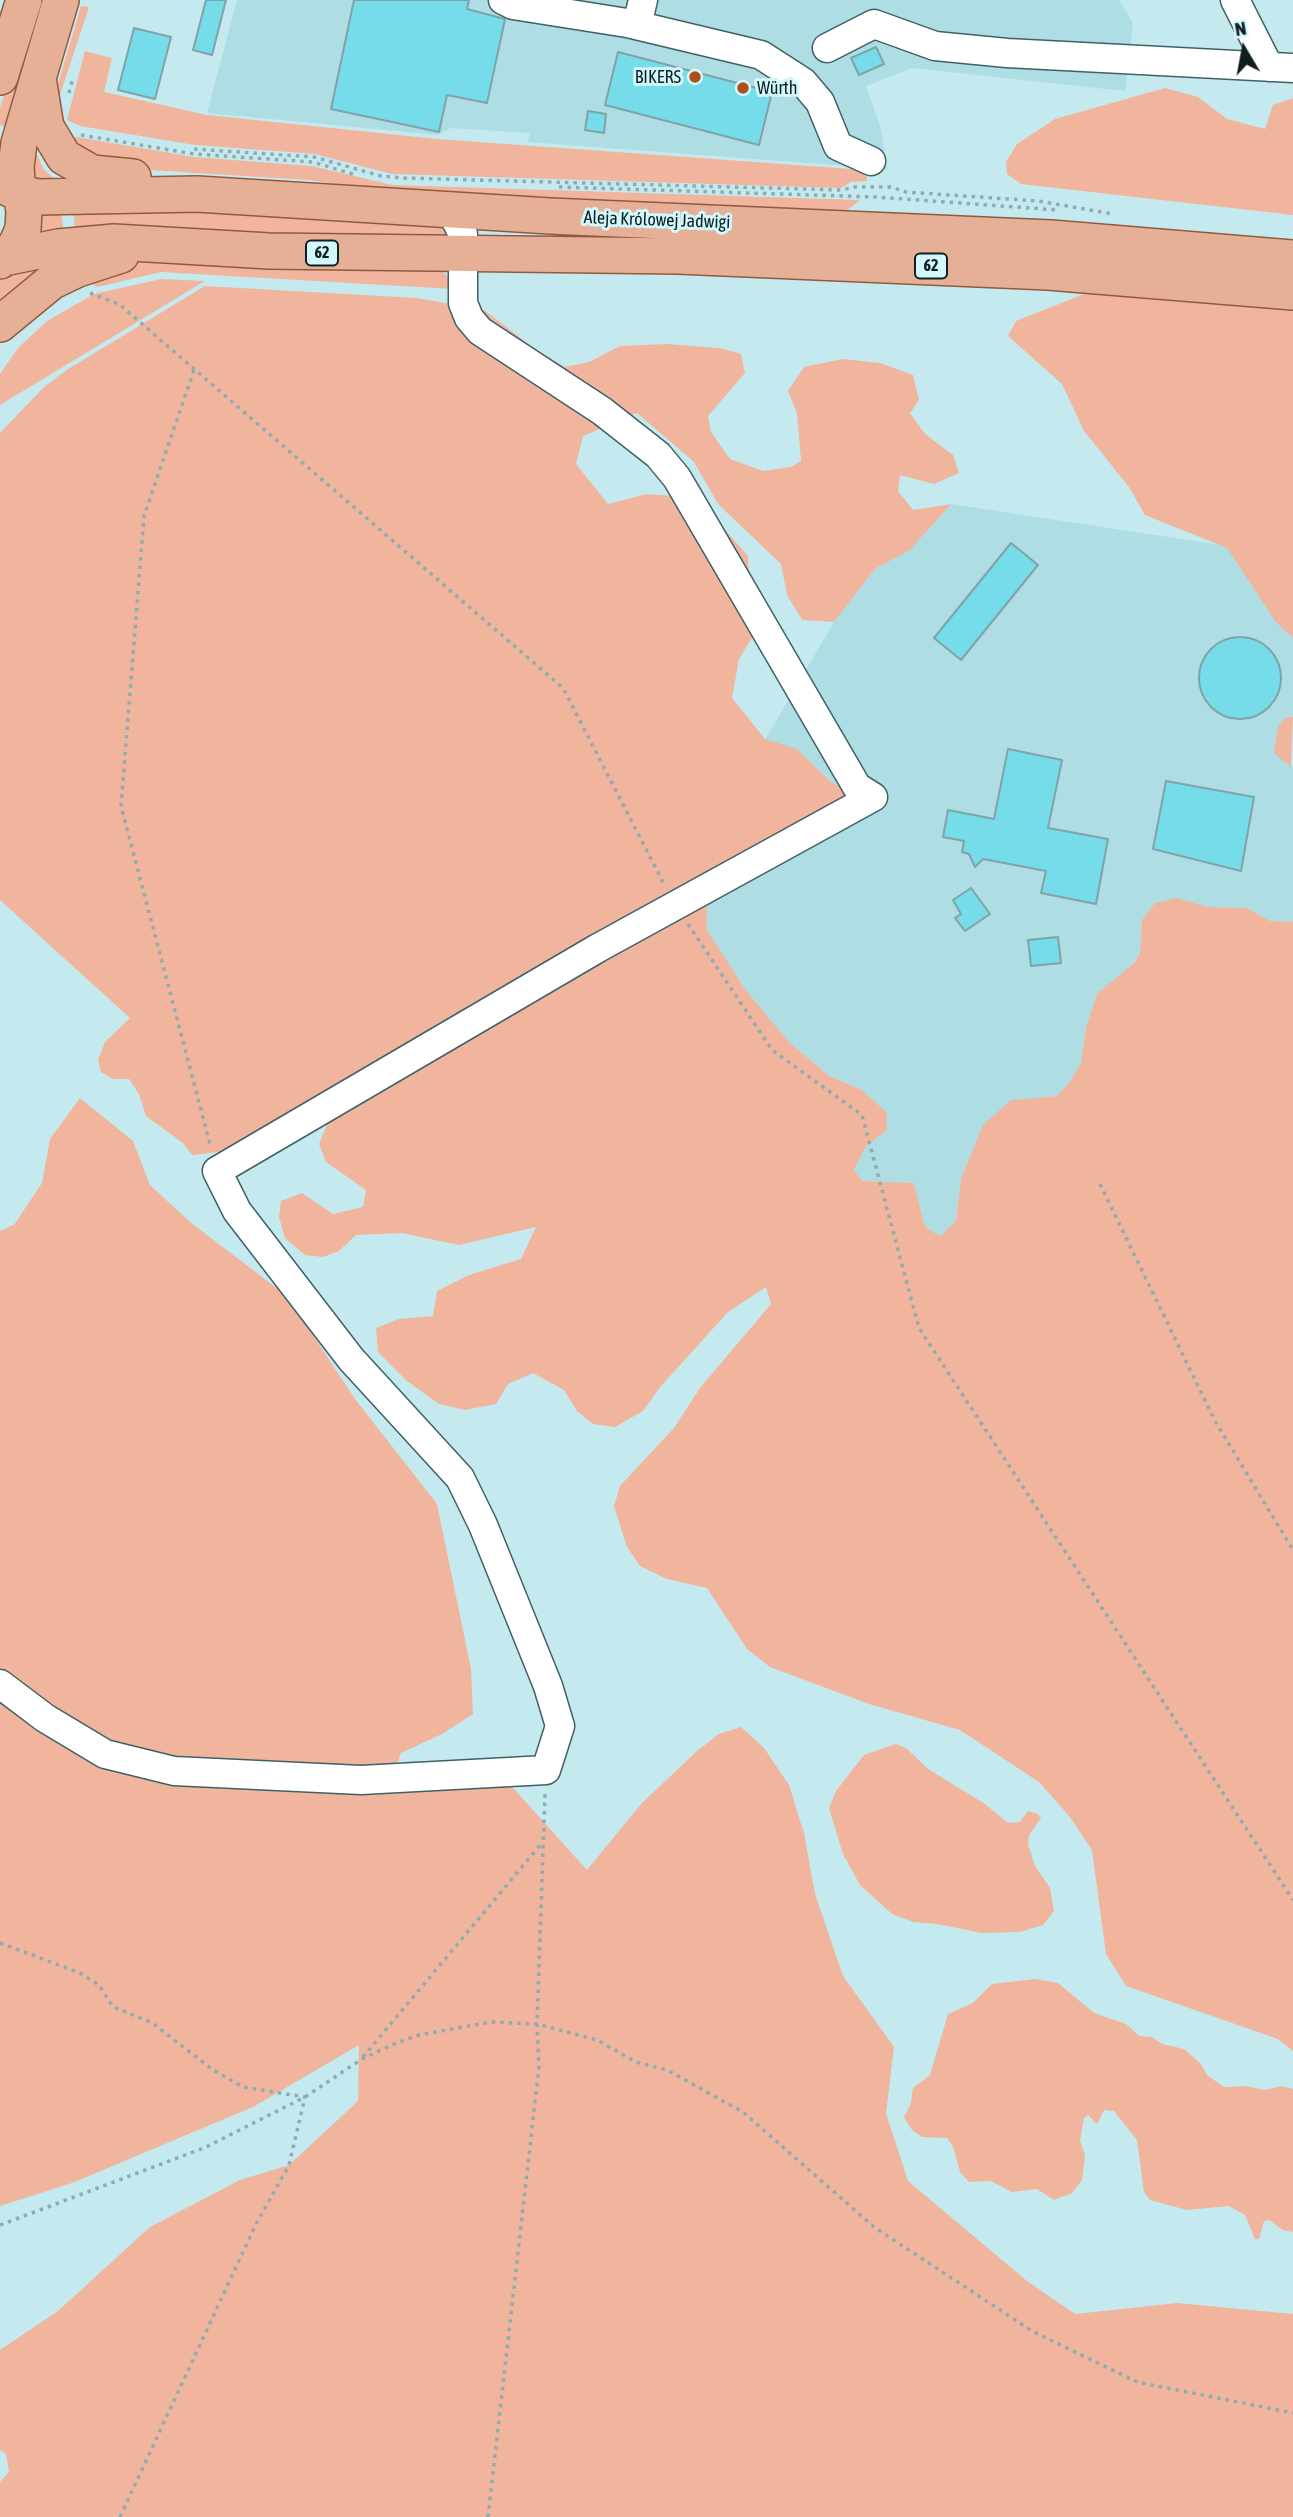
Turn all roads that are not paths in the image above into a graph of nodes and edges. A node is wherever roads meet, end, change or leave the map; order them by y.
1 (61, 0) edge
2 (503, 0) edge
3 (1234, 0) edge
4 (640, 12) edge
5 (15, 17) edge
6 (827, 48) dead end
7 (1281, 68) edge
8 (0, 77) edge
9 (38, 79) junction
10 (871, 161) dead end
11 (13, 190) edge
12 (197, 194) junction
13 (451, 211) junction
14 (180, 248) junction
15 (464, 254) junction
16 (1293, 258) edge
17 (2, 259) edge
18 (1293, 292) edge
19 (0, 324) edge
20 (0, 1684) edge

1 - 9 main road
2 - 4 lane
3 - 7 lane
4 - 10 lane
5 - 8 main road
6 - 7 lane
9 - 11 main road
9 - 12 main road
11 - 12 main road, Aleja Królowej Jadwigi / 62
11 - 17 main road
12 - 13 main road, Aleja Królowej Jadwigi / 62
13 - 15 lane
13 - 16 main road, Aleja Królowej Jadwigi / 62
14 - 15 main road, Aleja Królowej Jadwigi / 62
14 - 17 main road
14 - 19 main road, 62
15 - 18 main road, Aleja Królowej Jadwigi / 62
15 - 20 lane

